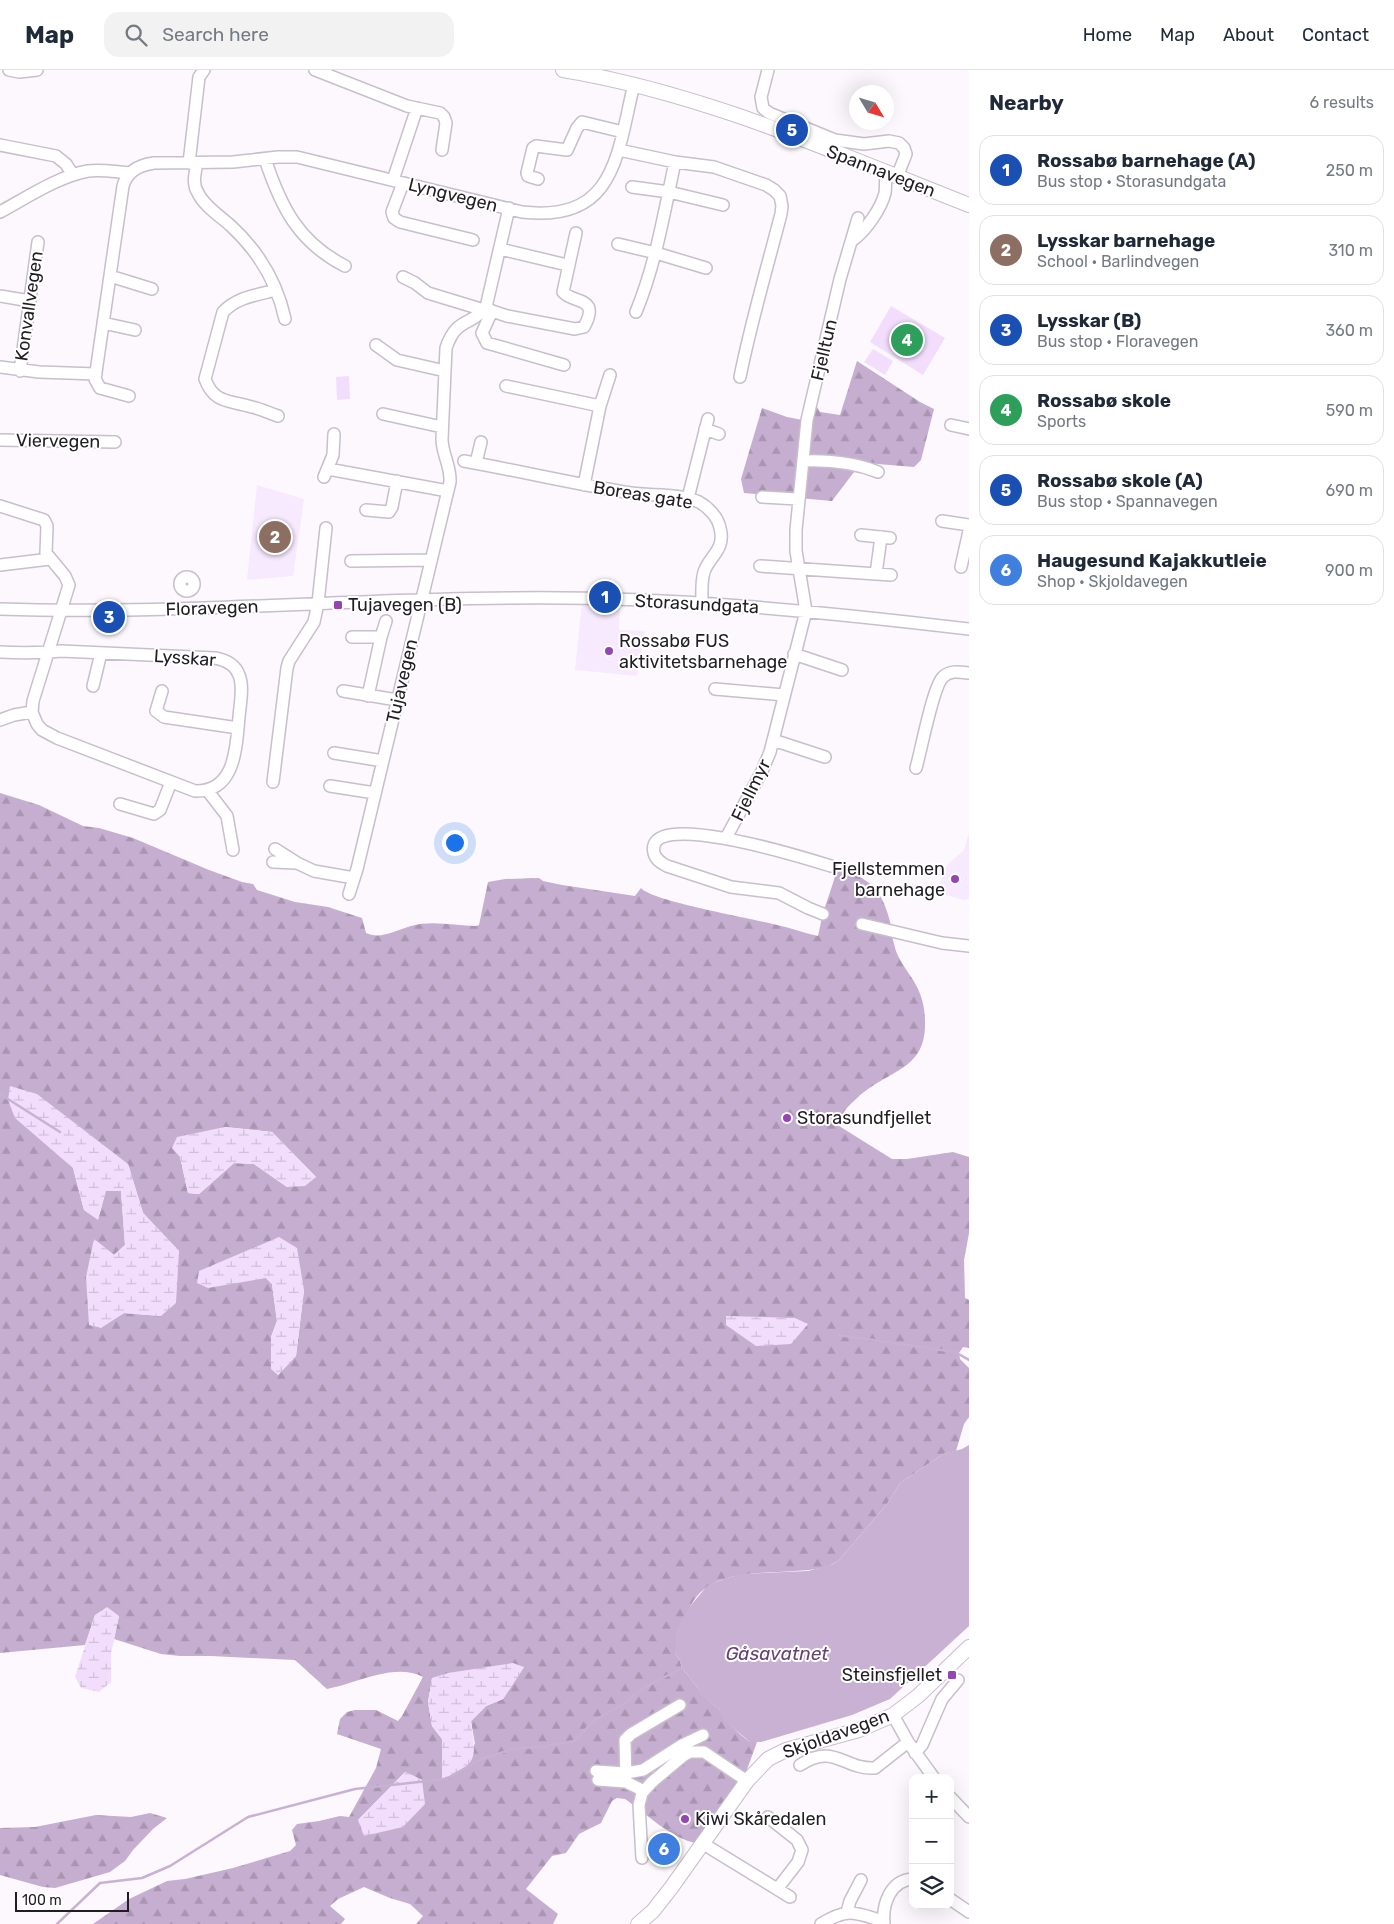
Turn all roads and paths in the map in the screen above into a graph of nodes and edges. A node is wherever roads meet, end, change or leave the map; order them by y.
1 (9, 70) edge
2 (37, 70) edge
3 (204, 70) edge
4 (315, 70) edge
5 (563, 70) edge
6 (768, 70) edge
7 (634, 84) junction
8 (417, 108) junction
9 (622, 132) junction
10 (0, 145) edge
11 (442, 150) dead end
12 (619, 150) junction
13 (265, 159) junction
14 (675, 162) junction
15 (193, 163) junction
16 (130, 173) junction
17 (73, 175) junction
18 (892, 175) junction
19 (538, 179) dead end
20 (398, 181) junction
21 (632, 187) dead end
22 (668, 192) junction
23 (723, 204) dead end
24 (969, 205) edge
25 (509, 208) junction
26 (0, 212) edge
27 (858, 218) dead end
28 (576, 233) dead end
29 (473, 240) dead end
30 (853, 240) junction
31 (38, 242) dead end
32 (618, 244) dead end
33 (500, 249) junction
34 (656, 253) junction
35 (568, 265) junction
36 (345, 266) dead end
37 (706, 268) dead end
38 (110, 276) junction
39 (403, 278) dead end
40 (152, 289) dead end
41 (276, 290) junction
42 (0, 296) edge
43 (30, 301) junction
44 (487, 309) junction
45 (636, 312) dead end
46 (285, 318) dead end
47 (103, 323) junction
48 (135, 330) dead end
49 (376, 345) dead end
50 (564, 365) dead end
51 (0, 367) edge
52 (20, 371) junction
53 (445, 371) junction
54 (96, 374) junction
55 (610, 375) dead end
56 (740, 377) dead end
57 (506, 386) dead end
58 (129, 396) dead end
59 (600, 406) junction
60 (383, 414) dead end
61 (278, 416) dead end
62 (951, 425) dead end
63 (442, 427) junction
64 (969, 429) edge
65 (334, 434) dead end
66 (719, 434) dead end
67 (0, 440) edge
68 (115, 442) dead end
69 (481, 442) dead end
70 (464, 461) dead end
71 (803, 461) junction
72 (476, 463) junction
73 (878, 472) dead end
74 (397, 481) junction
75 (584, 485) junction
76 (448, 491) junction
77 (762, 497) dead end
78 (688, 498) junction
79 (798, 499) junction
80 (0, 506) edge
81 (366, 510) dead end
82 (942, 521) dead end
83 (969, 525) edge
84 (326, 528) dead end
85 (969, 531) edge
86 (861, 535) dead end
87 (50, 559) junction
88 (430, 560) junction
89 (351, 561) dead end
90 (0, 565) edge
91 (760, 566) dead end
92 (961, 567) dead end
93 (798, 568) junction
94 (876, 574) junction
95 (891, 575) dead end
96 (422, 600) junction
97 (702, 602) junction
98 (318, 603) junction
99 (0, 609) edge
100 (61, 610) junction
101 (806, 611) junction
102 (386, 621) dead end
103 (969, 629) edge
104 (352, 637) dead end
105 (381, 637) junction
106 (0, 652) edge
107 (49, 652) junction
108 (100, 653) junction
109 (794, 654) junction
110 (842, 670) dead end
111 (969, 673) edge
112 (94, 686) dead end
113 (715, 689) dead end
114 (162, 691) dead end
115 (343, 692) dead end
116 (784, 695) junction
117 (368, 696) junction
118 (397, 700) junction
119 (32, 712) junction
120 (0, 720) edge
121 (238, 728) junction
122 (773, 740) junction
123 (334, 753) dead end
124 (825, 757) dead end
125 (383, 761) junction
126 (916, 768) dead end
127 (171, 782) junction
128 (273, 782) dead end
129 (330, 786) dead end
130 (207, 790) junction
131 (375, 793) junction
132 (120, 804) dead end
133 (726, 838) junction
134 (275, 849) dead end
135 (233, 850) dead end
136 (273, 862) dead end
137 (297, 863) junction
138 (831, 866) dead end
139 (354, 878) junction
140 (349, 894) dead end
141 (823, 914) dead end
142 (862, 924) dead end
143 (969, 946) edge
144 (969, 1647) edge
145 (958, 1680) dead end
146 (680, 1705) dead end
147 (893, 1715) junction
148 (703, 1736) dead end
149 (908, 1742) junction
150 (915, 1753) junction
151 (800, 1765) dead end
152 (931, 1774) edge
153 (597, 1775) dead end
154 (626, 1777) junction
155 (746, 1781) junction
156 (644, 1790) junction
157 (954, 1801) edge
158 (768, 1816) dead end
159 (969, 1817) edge
160 (702, 1844) junction
161 (642, 1858) dead end
162 (909, 1879) edge
163 (861, 1880) dead end
164 (778, 1888) junction
165 (790, 1897) dead end
166 (954, 1902) edge
167 (847, 1912) junction
168 (969, 1912) edge
169 (883, 1923) edge
170 (638, 1924) edge
171 (821, 1924) edge

1 - 2 street
3 - 15 street
4 - 8 street
5 - 7 main road, Spannavegen
6 - 18 street, Fjelltun
7 - 9 street, Lyngvegen
7 - 18 main road, Spannavegen
8 - 11 street
8 - 20 street
9 - 12 street, Lyngvegen
9 - 19 street
10 - 17 street
12 - 14 street
12 - 25 street, Lyngvegen
13 - 15 street, Lyngvegen
13 - 20 street, Lyngvegen
13 - 36 street
14 - 22 street
14 - 56 street
15 - 16 street, Lyngvegen
15 - 41 street
16 - 17 street, Lyngvegen
16 - 38 street
17 - 26 street, Lyngvegen
18 - 24 main road, Spannavegen
18 - 30 street, Fjelltun
20 - 25 street, Lyngvegen
20 - 29 street
21 - 22 street
22 - 23 street
22 - 34 street
25 - 33 street
27 - 30 street, Fjelltun
28 - 35 street
30 - 71 street, Fjelltun
31 - 43 street, Konvallvegen
32 - 34 street
33 - 35 street
33 - 44 street
34 - 37 street
34 - 45 street
35 - 44 street
38 - 40 street
38 - 47 street
39 - 44 street
41 - 46 street
41 - 61 street
42 - 43 street
43 - 52 street, Konvallvegen
44 - 50 street
44 - 53 street, Tujavegen
47 - 48 street
47 - 54 street
49 - 53 street
51 - 52 street
52 - 54 street
53 - 63 street, Tujavegen
54 - 58 street
55 - 59 street
57 - 59 street
59 - 75 street
60 - 63 street
62 - 64 street
63 - 76 street, Tujavegen
65 - 74 street
66 - 78 street
67 - 68 street, Viervegen
69 - 72 street
70 - 72 street, Boreas gate
71 - 73 street
71 - 79 street, Fjelltun
72 - 75 street, Boreas gate
74 - 76 street
74 - 81 street
75 - 78 street, Boreas gate
76 - 88 street, Tujavegen
77 - 79 street
78 - 97 street, Boreas gate
79 - 93 street, Fjelltun
80 - 87 street
82 - 83 street
84 - 98 street
85 - 92 street
86 - 94 street
87 - 90 street
87 - 100 street
88 - 89 street
88 - 96 street, Tujavegen
91 - 93 street
93 - 94 street
93 - 101 street, Fjelltun
94 - 95 street
96 - 97 street, Storasundgata
96 - 98 street, Floravegen
96 - 118 street, Tujavegen
97 - 101 street, Storasundgata
98 - 100 street, Floravegen
98 - 128 street
99 - 100 street, Floravegen
100 - 107 street
101 - 103 street, Storasundgata
101 - 109 street, Fjellmyr
102 - 105 street
104 - 105 street
105 - 117 street
106 - 107 street, Lysskar
107 - 108 street, Lysskar
107 - 119 street
108 - 112 street
108 - 121 street, Lysskar
109 - 110 street
109 - 116 street, Fjellmyr
111 - 126 street
113 - 116 street
114 - 121 street, Lysskar
115 - 117 street
116 - 122 street, Fjellmyr
117 - 118 street
118 - 125 street, Tujavegen
119 - 120 street
119 - 127 street
121 - 130 street, Lysskar
122 - 124 street, Fjellmyr
122 - 133 street, Fjellmyr
123 - 125 street
125 - 131 street, Tujavegen
127 - 130 street
127 - 132 street
129 - 131 street
130 - 135 street
131 - 139 street, Tujavegen
133 - 138 street
133 - 141 street
134 - 137 street
136 - 137 street
137 - 139 street
139 - 140 street, Tujavegen
142 - 143 street
144 - 147 main road, Skjoldavegen
145 - 150 street
146 - 154 street
147 - 149 street
147 - 155 main road, Skjoldavegen
148 - 154 street
149 - 150 street
149 - 151 street, Skjoldavegen
150 - 152 street
153 - 154 street
154 - 156 street
155 - 156 street
155 - 160 main road, Skjoldavegen
156 - 161 street
157 - 159 street
158 - 164 street
160 - 164 street
160 - 170 main road, Skjoldavegen
162 - 169 street
163 - 167 street
164 - 165 street
166 - 168 street
167 - 169 street
167 - 171 street

